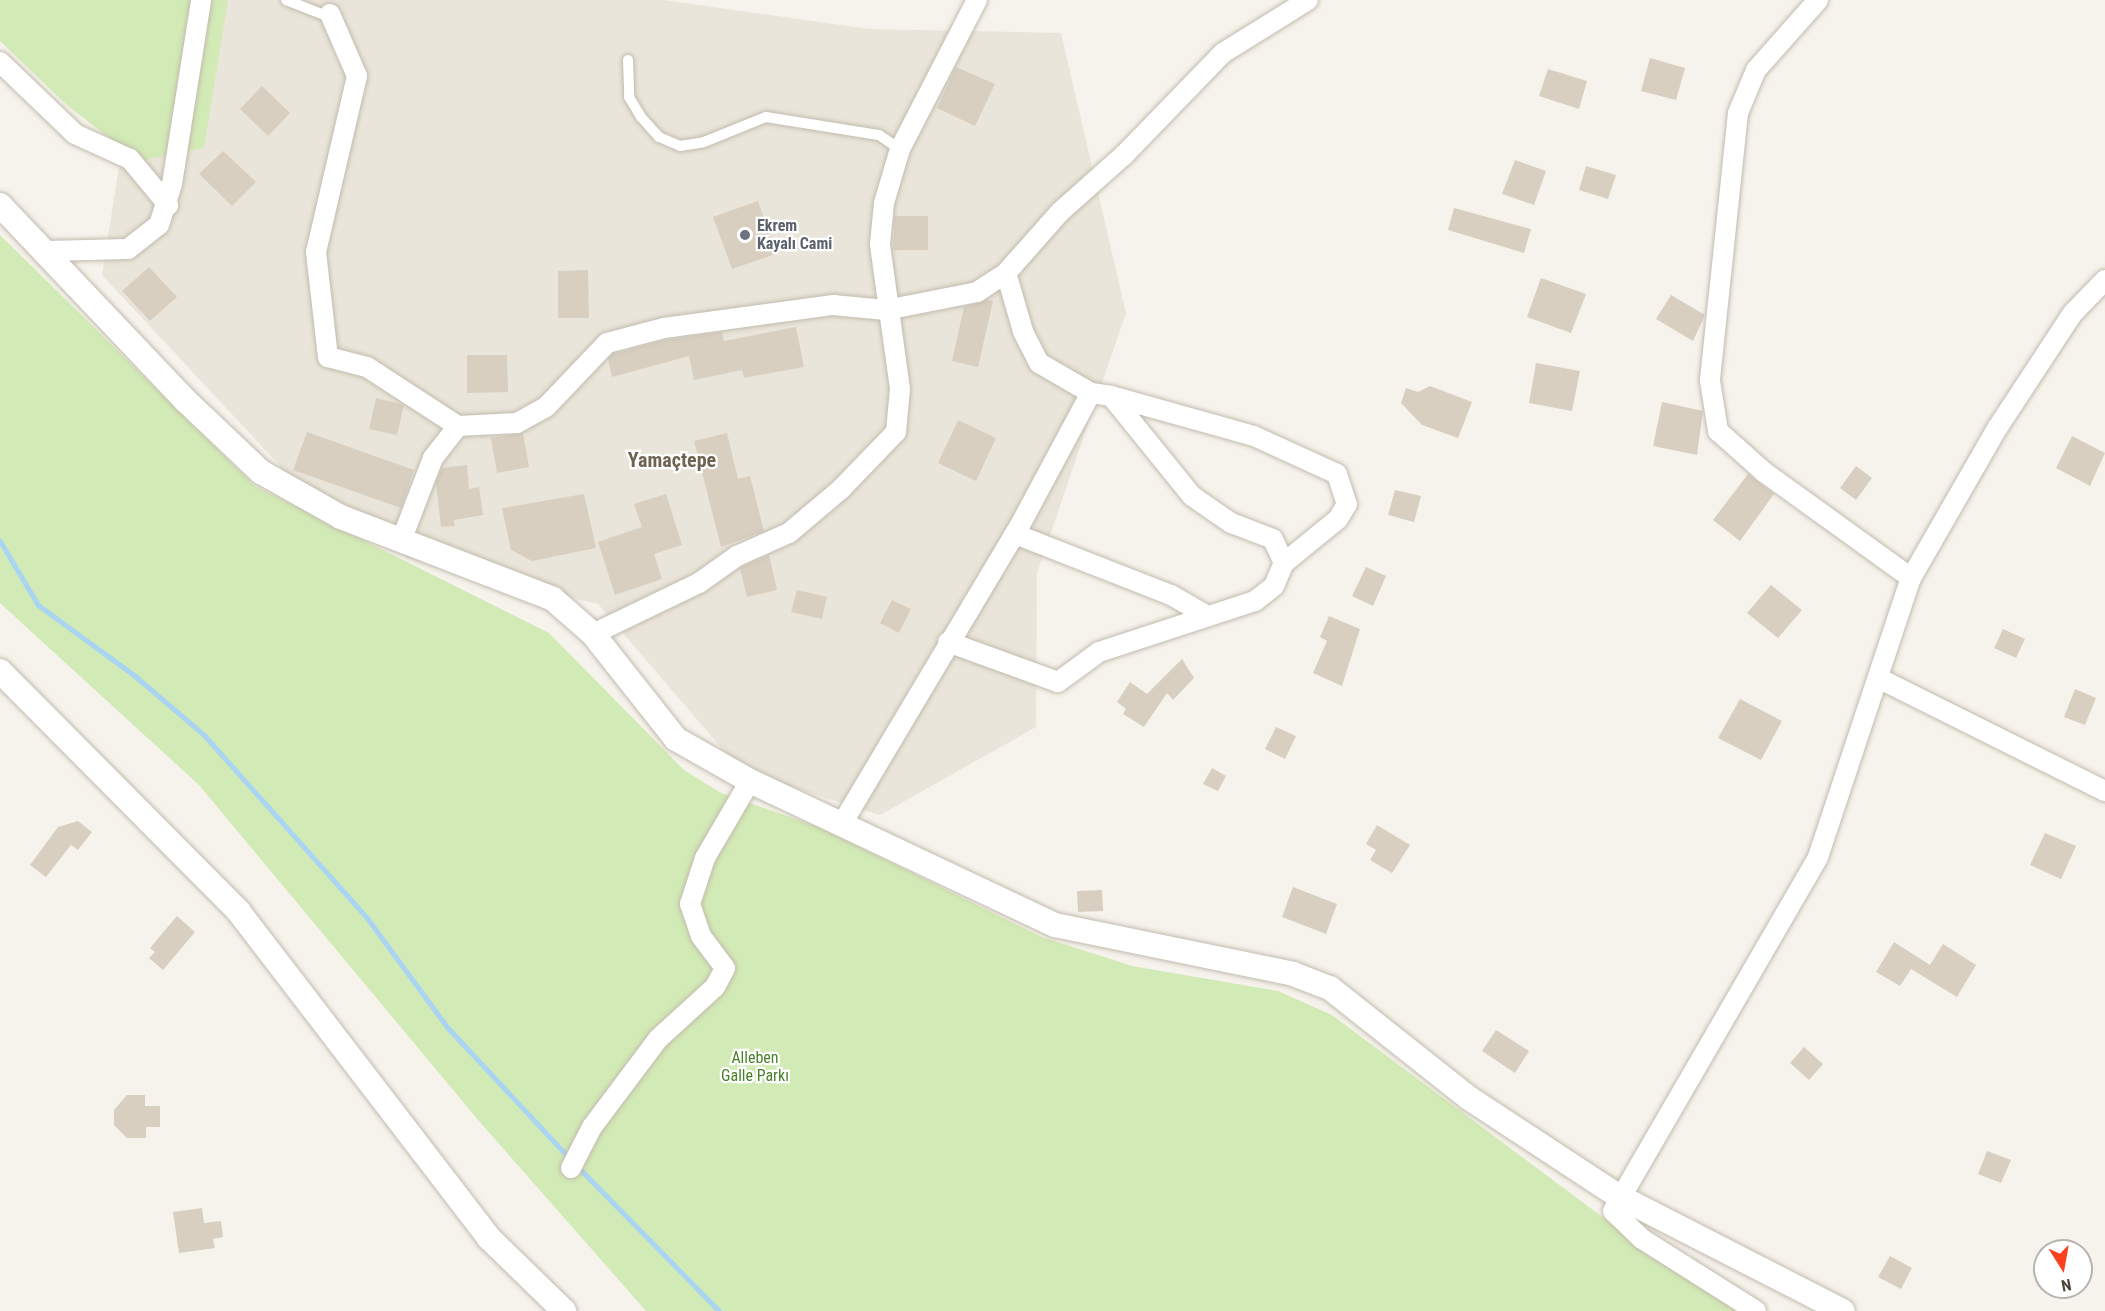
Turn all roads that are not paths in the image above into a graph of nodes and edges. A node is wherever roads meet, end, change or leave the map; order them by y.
1 (201, 0) edge
2 (286, 0) edge
3 (977, 0) edge
4 (1308, 0) edge
5 (1818, 0) edge
6 (330, 11) edge
7 (628, 60) dead end
8 (0, 62) edge
9 (900, 149) junction
10 (0, 205) edge
11 (168, 205) junction
12 (47, 251) junction
13 (1006, 273) junction
14 (2105, 280) edge
15 (886, 310) junction
16 (1091, 393) junction
17 (1112, 396) junction
18 (458, 426) junction
19 (1015, 534) junction
20 (401, 541) junction
21 (1284, 563) junction
22 (1911, 578) junction
23 (1206, 615) junction
24 (593, 634) junction
25 (948, 642) junction
26 (0, 671) edge
27 (1878, 678) junction
28 (750, 780) junction
29 (2105, 791) edge
30 (843, 822) junction
31 (571, 1168) dead end
32 (1620, 1197) junction
33 (564, 1311) edge
34 (1756, 1311) edge
35 (1843, 1311) edge

1 - 11 street
2 - 6 lane
3 - 9 street
4 - 13 street
5 - 22 street
6 - 18 street
7 - 9 lane
8 - 11 street
9 - 15 street
10 - 12 street
11 - 12 street
12 - 20 street
13 - 15 street
13 - 16 street
14 - 22 street
15 - 18 street
15 - 24 street
16 - 17 street
16 - 19 street
17 - 21 street
17 - 21 street
18 - 20 street
19 - 23 street
19 - 25 street
20 - 24 street
21 - 23 street
22 - 27 street
23 - 25 street
24 - 28 street
25 - 30 street
26 - 33 street
27 - 29 street
27 - 32 street
28 - 30 street
28 - 31 street
30 - 32 street
32 - 34 street
32 - 35 street

